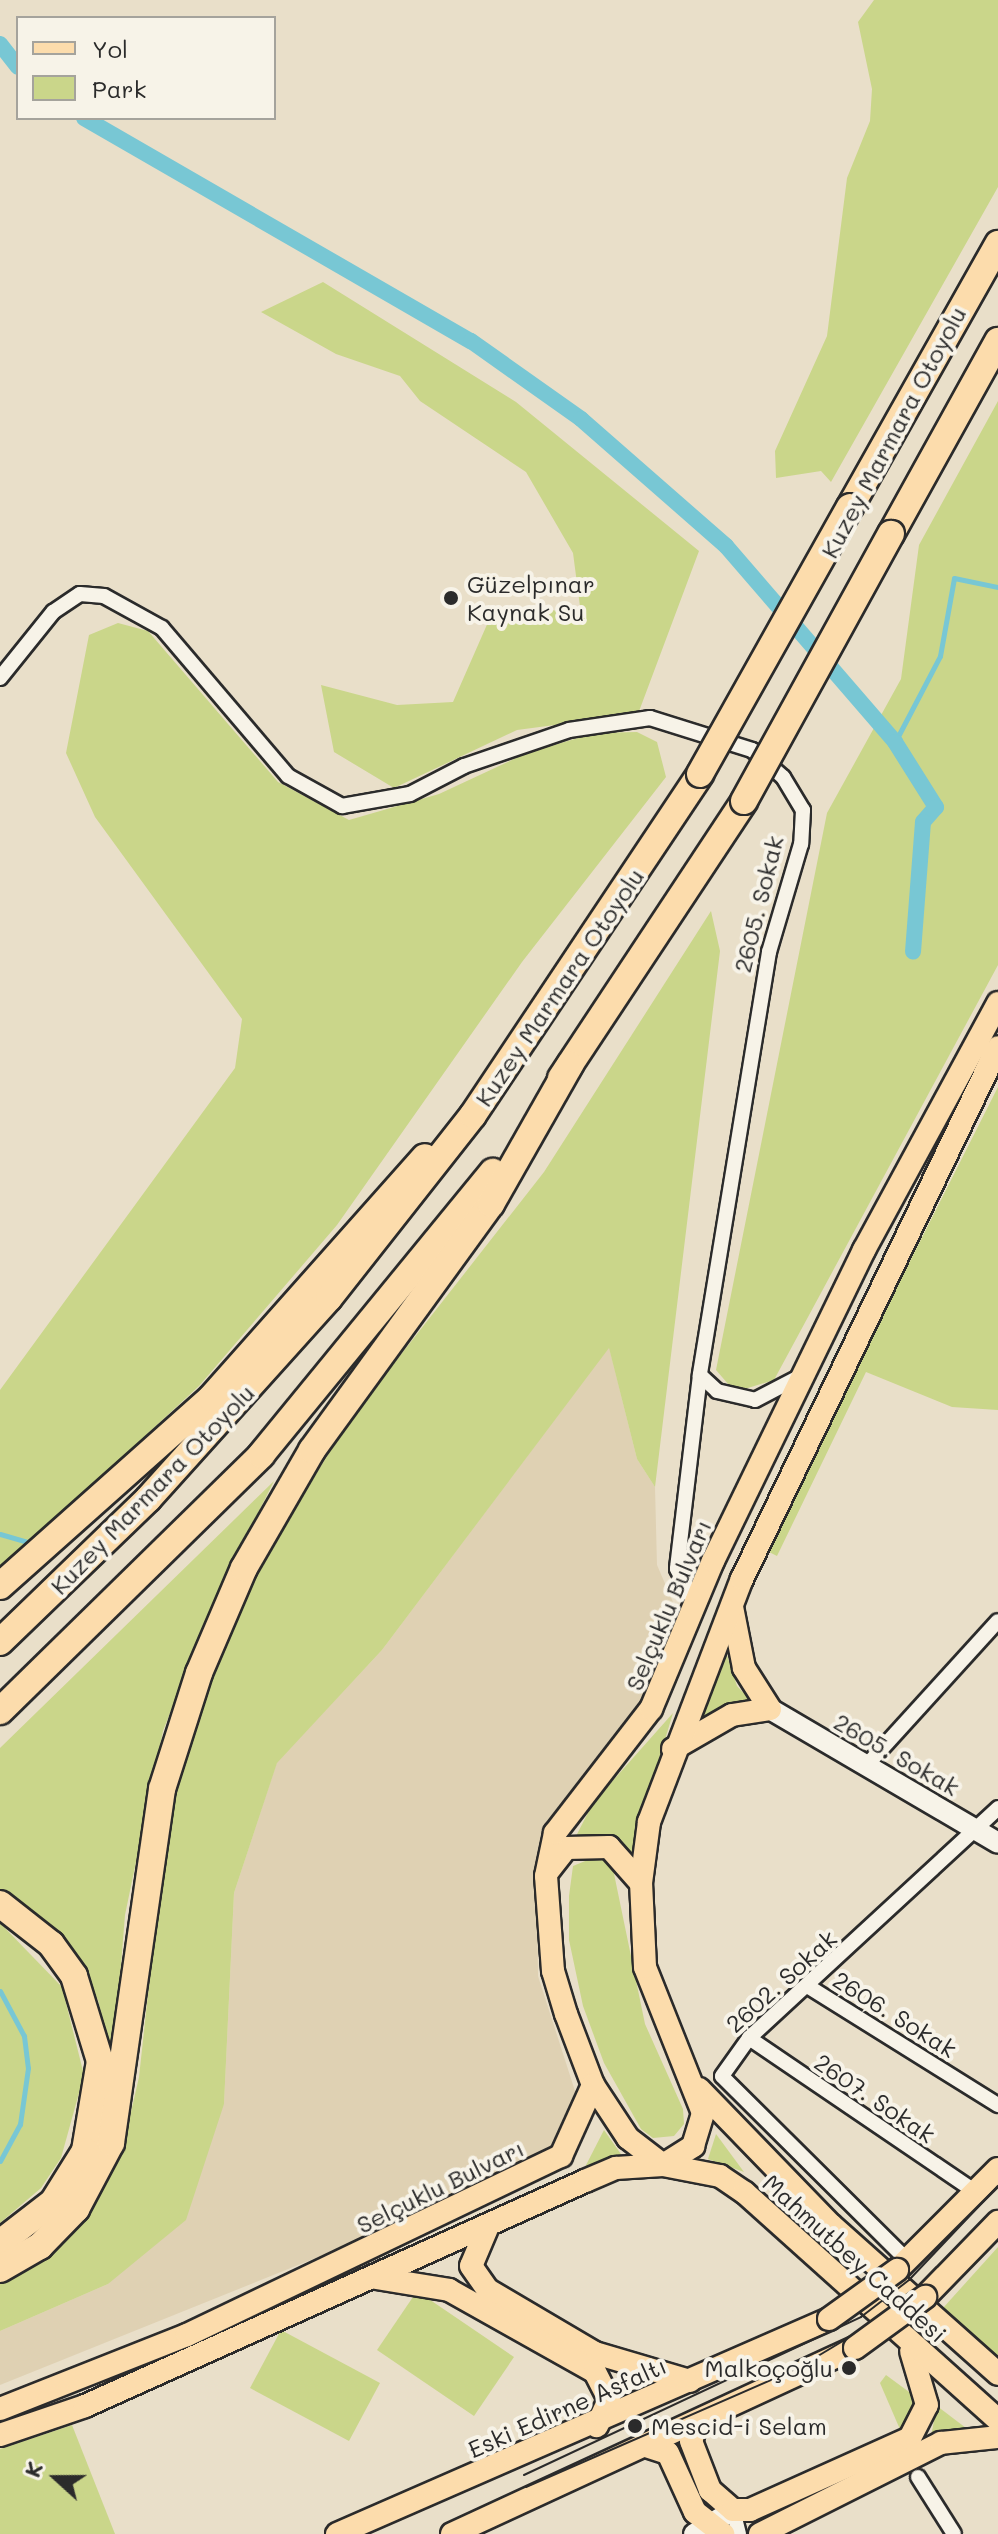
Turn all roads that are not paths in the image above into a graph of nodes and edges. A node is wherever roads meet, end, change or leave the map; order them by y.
1 (998, 244) edge
2 (998, 341) edge
3 (0, 678) edge
4 (998, 1003) edge
5 (998, 1047) edge
6 (570, 1065) junction
7 (473, 1115) junction
8 (804, 1373) junction
9 (700, 1375) junction
10 (0, 1586) edge
11 (695, 1603) junction
12 (731, 1605) junction
13 (998, 1621) edge
14 (0, 1642) edge
15 (770, 1709) junction
16 (0, 1711) edge
17 (672, 1750) junction
18 (865, 1767) junction
19 (998, 1808) edge
20 (977, 1830) junction
21 (998, 1843) edge
22 (546, 1876) junction
23 (641, 1883) junction
24 (0, 1904) edge
25 (809, 1987) junction
26 (749, 2038) junction
27 (593, 2085) junction
28 (696, 2085) junction
29 (998, 2105) edge
30 (663, 2165) junction
31 (998, 2169) edge
32 (977, 2193) junction
33 (998, 2222) edge
34 (488, 2226) junction
35 (0, 2243) edge
36 (903, 2266) junction
37 (0, 2269) edge
38 (376, 2278) junction
39 (904, 2340) junction
40 (998, 2374) edge
41 (690, 2381) junction
42 (0, 2409) edge
43 (998, 2420) edge
44 (697, 2424) junction
45 (597, 2426) junction
46 (0, 2435) edge
47 (998, 2437) edge
48 (643, 2445) junction
49 (918, 2477) dead end
50 (733, 2510) junction
51 (951, 2530) edge
52 (709, 2532) edge
53 (337, 2534) edge
54 (452, 2534) edge
55 (739, 2534) edge
56 (760, 2534) edge
57 (932, 2534) edge

1 - 7 highway, Kuzey Marmara Otoyolu, bridge
2 - 6 highway, Kuzey Marmara Otoyolu, bridge
3 - 9 street, 2605. Sokak
4 - 8 main road, Selçuklu Bulvarı
5 - 12 main road
6 - 16 highway, Kuzey Marmara Otoyolu
6 - 37 highway
7 - 10 highway
7 - 14 highway, Kuzey Marmara Otoyolu
8 - 9 street
8 - 11 main road, Selçuklu Bulvarı
9 - 11 street, 2605. Sokak
11 - 22 main road, Selçuklu Bulvarı
12 - 15 main road
12 - 17 main road
13 - 18 street
15 - 17 main road
15 - 18 street, 2605. Sokak
17 - 23 main road
18 - 20 street, 2605. Sokak
19 - 20 street, 2602. Sokak
20 - 21 street, 2605. Sokak
20 - 25 street, 2602. Sokak
22 - 23 main road
22 - 27 main road, Selçuklu Bulvarı
23 - 28 main road
24 - 35 highway
25 - 26 street, 2602. Sokak
25 - 29 street, 2606. Sokak
26 - 32 street, 2607. Sokak
26 - 36 street, 2602. Sokak
27 - 30 main road
27 - 42 main road, Selçuklu Bulvarı
28 - 30 main road
28 - 40 main road, Mahmutbey Caddesi
30 - 34 main road
30 - 39 main road, Mahmutbey Caddesi
31 - 32 main road, Eski Edirne Asfaltı
32 - 36 main road, Eski Edirne Asfaltı
33 - 44 main road, bridge
34 - 38 main road
34 - 41 main road
36 - 41 main road, Eski Edirne Asfaltı, bridge
38 - 45 main road
38 - 46 main road
39 - 43 main road, Mahmutbey Caddesi
39 - 50 main road
41 - 45 main road, Eski Edirne Asfaltı
44 - 48 main road
44 - 50 main road
45 - 53 main road, Eski Edirne Asfaltı
47 - 56 main road
48 - 52 main road
48 - 54 main road
49 - 51 street
50 - 52 street
50 - 55 street
51 - 57 street

